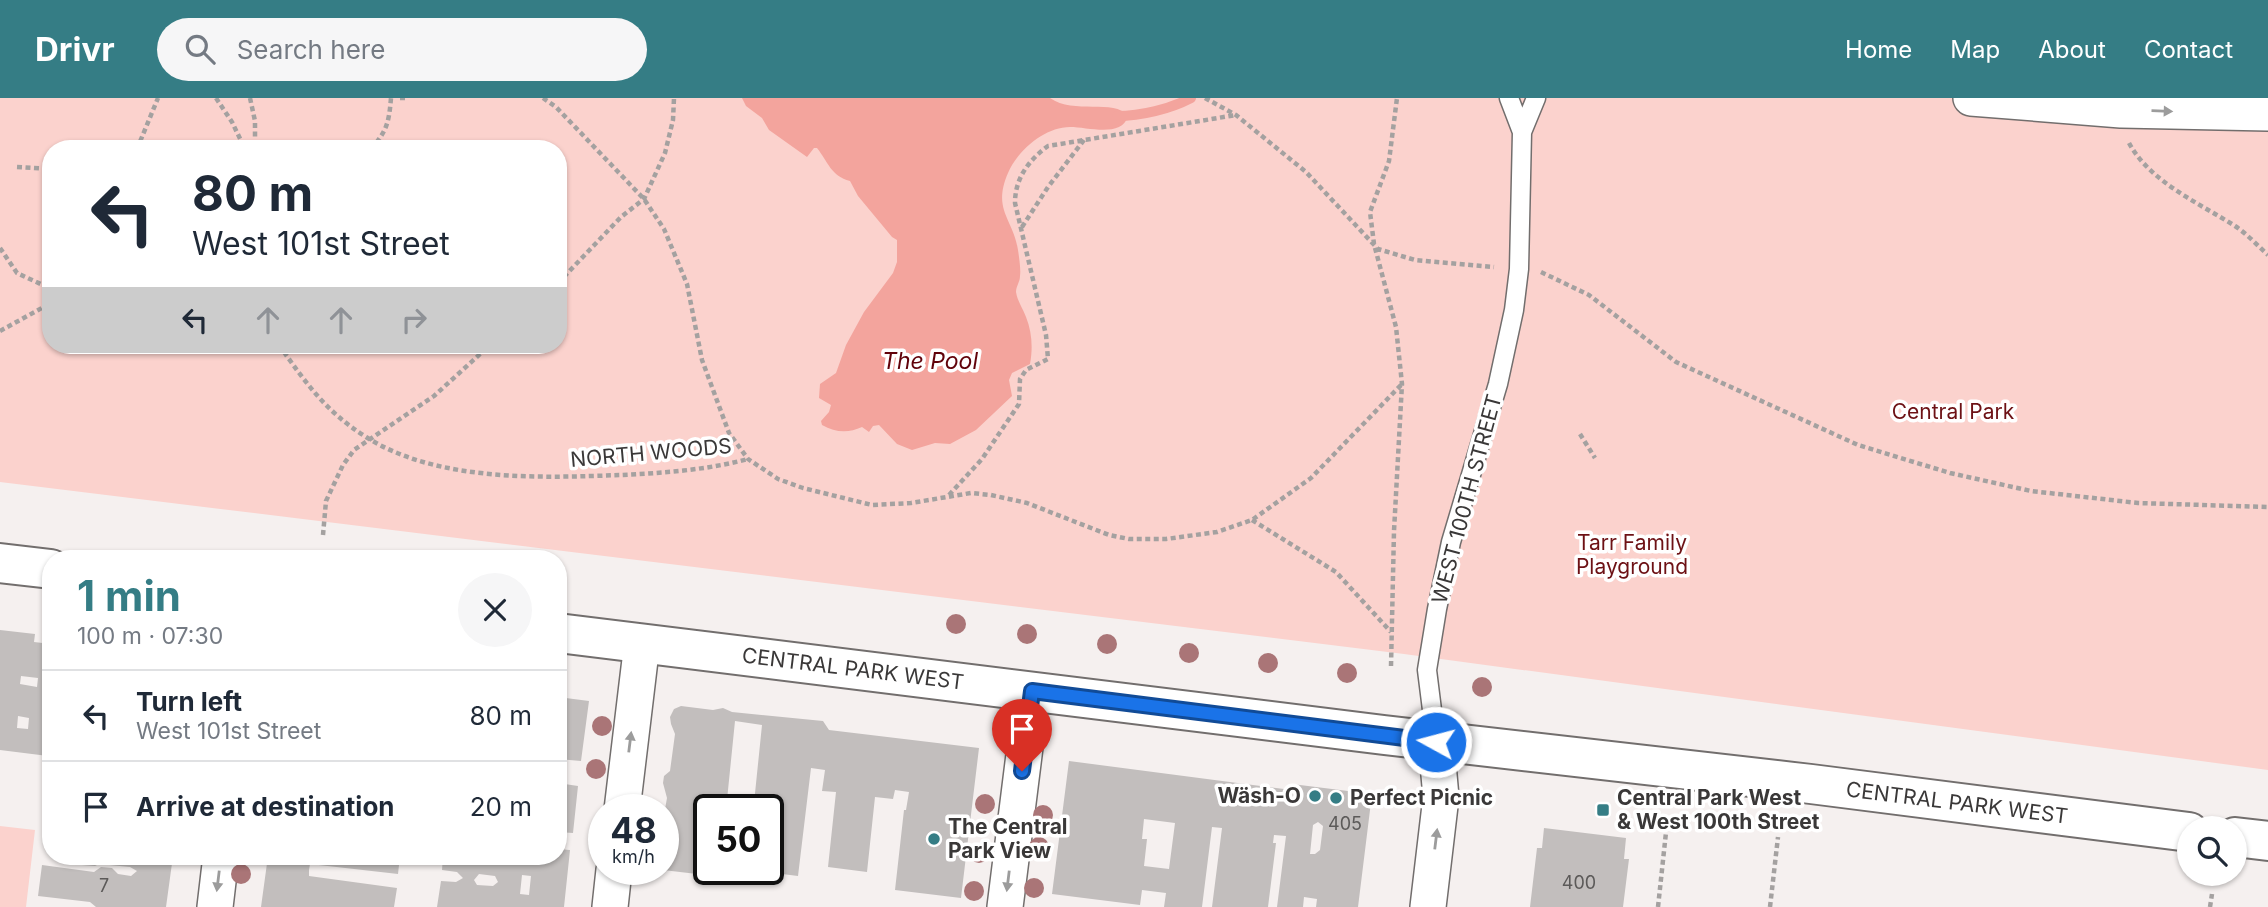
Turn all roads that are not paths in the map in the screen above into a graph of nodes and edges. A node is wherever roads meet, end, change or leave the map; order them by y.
1 (1509, 98) edge
2 (1536, 98) edge
3 (1971, 98) edge
4 (2268, 113) edge
5 (1522, 132) junction
6 (0, 563) edge
7 (42, 568) edge
8 (567, 633) edge
9 (642, 643) junction
10 (1032, 691) junction
11 (1436, 742) junction
12 (624, 794) edge
13 (2177, 830) edge
14 (2247, 838) edge
15 (2268, 841) edge
16 (220, 865) edge
17 (612, 885) edge
18 (215, 907) edge
19 (610, 907) edge
20 (1005, 907) edge
21 (1428, 907) edge

1 - 5 lane, WEST 100TH STREET
2 - 5 lane, WEST 100TH STREET
3 -> 4 street
5 - 11 lane, WEST 100TH STREET
6 - 7 main road
8 - 9 main road, CENTRAL PARK WEST
9 - 10 main road, CENTRAL PARK WEST
12 -> 9 street
10 - 11 main road, CENTRAL PARK WEST
10 -> 20 street
11 - 13 main road, CENTRAL PARK WEST
21 -> 11 street, WEST 100TH STREET
14 - 15 main road
16 -> 18 street
17 - 19 street

